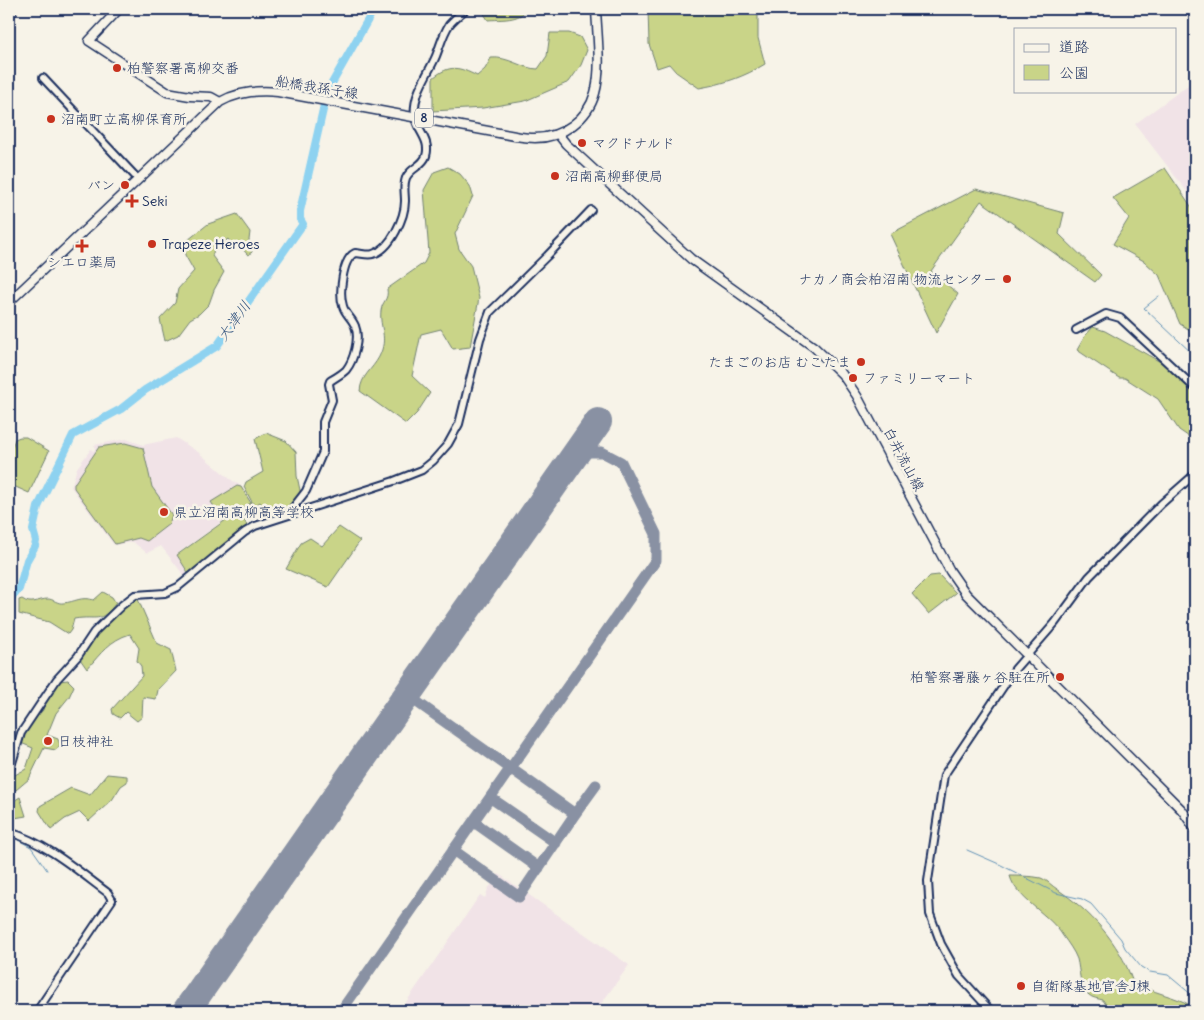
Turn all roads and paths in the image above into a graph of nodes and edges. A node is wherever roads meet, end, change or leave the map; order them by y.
1 (119, 9) edge
2 (466, 9) edge
3 (596, 9) edge
4 (42, 78) dead end
5 (220, 102) junction
6 (415, 116) junction
7 (558, 134) junction
8 (138, 180) junction
9 (591, 210) dead end
10 (9, 302) edge
11 (1076, 330) dead end
12 (1195, 388) edge
13 (1195, 474) edge
14 (287, 515) junction
15 (1028, 656) junction
16 (9, 772) edge
17 (1195, 829) edge
18 (9, 832) edge
19 (37, 1011) edge
20 (991, 1011) edge

1 - 5 main road
2 - 6 street
3 - 7 main road, 船橋我孫子線 / 8
4 - 8 street
5 - 6 main road, 船橋我孫子線 / 8
5 - 8 main road, 船橋我孫子線 / 8
6 - 7 main road, 船橋我孫子線 / 8
6 - 14 street
7 - 15 main road, 白井流山線
8 - 10 main road, 船橋我孫子線 / 8
9 - 14 street
11 - 12 street
13 - 15 street
14 - 16 street
15 - 17 main road, 白井流山線
15 - 20 street
18 - 19 street

